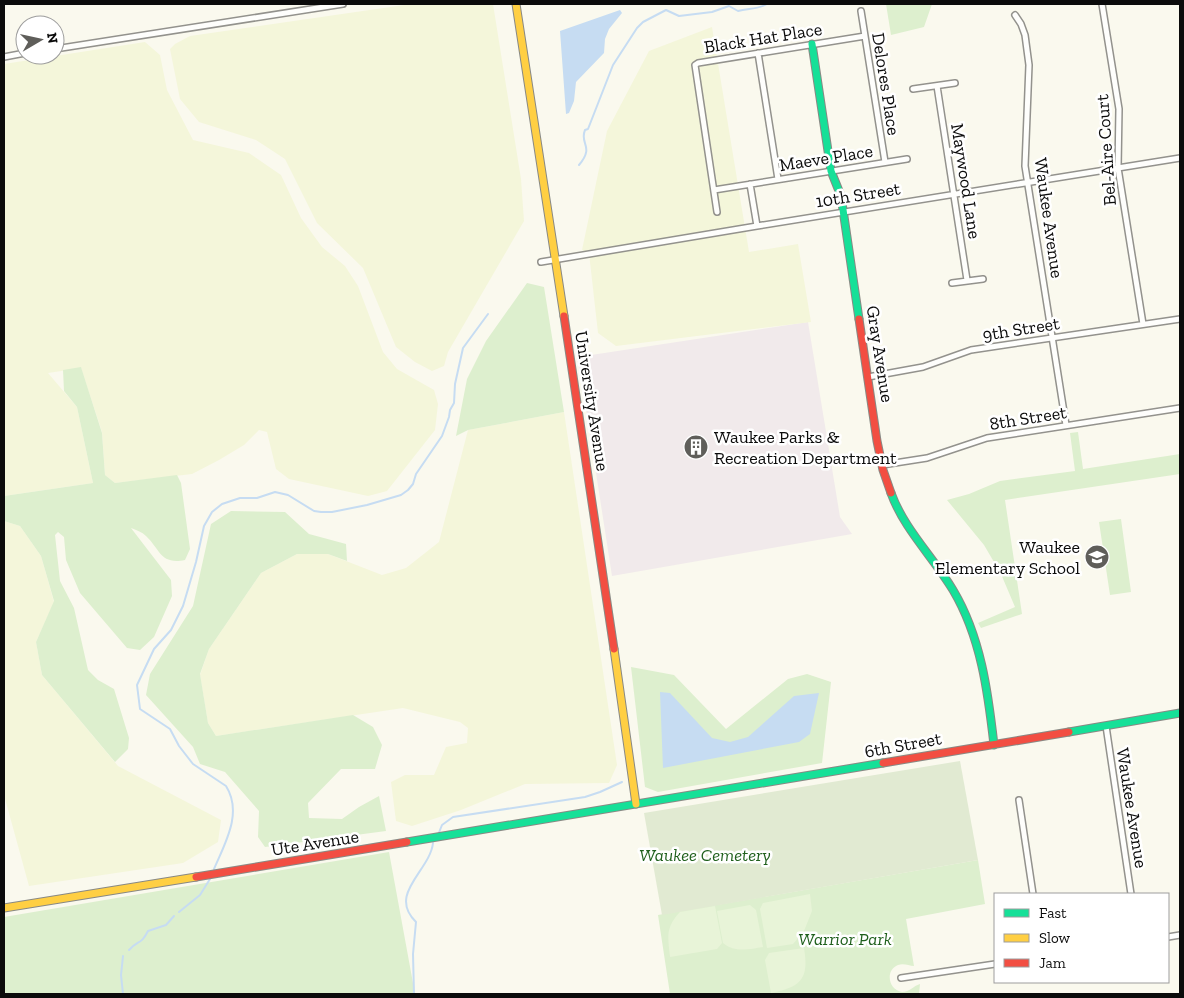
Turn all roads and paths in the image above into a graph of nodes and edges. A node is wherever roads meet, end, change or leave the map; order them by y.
1 (293, 4) edge
2 (343, 4) edge
3 (516, 4) edge
4 (1102, 4) edge
5 (294, 11) junction
6 (861, 11) dead end
7 (1015, 15) dead end
8 (865, 36) junction
9 (812, 44) junction
10 (65, 47) edge
11 (758, 53) junction
12 (955, 83) dead end
13 (937, 86) junction
14 (913, 89) dead end
15 (1180, 158) edge
16 (906, 159) dead end
17 (885, 162) junction
18 (1118, 168) junction
19 (831, 171) junction
20 (778, 179) junction
21 (1027, 182) junction
22 (750, 184) junction
23 (714, 190) junction
24 (954, 194) junction
25 (717, 212) dead end
26 (843, 212) junction
27 (757, 226) junction
28 (555, 259) junction
29 (541, 262) dead end
30 (983, 279) dead end
31 (967, 280) junction
32 (952, 283) dead end
33 (1180, 319) edge
34 (1143, 324) junction
35 (1052, 338) junction
36 (868, 377) junction
37 (1180, 408) edge
38 (1066, 425) junction
39 (882, 465) junction
40 (1180, 713) edge
41 (1106, 726) junction
42 (994, 745) junction
43 (1019, 800) dead end
44 (633, 804) junction
45 (1033, 893) edge
46 (1131, 893) edge
47 (4, 908) edge
48 (994, 964) edge
49 (901, 978) dead end

1 - 5 street
2 - 5 street
3 - 28 street, University Avenue
4 - 18 street, Bel-Aire Court
5 - 10 street
6 - 8 street, Delores Place
7 - 21 street, Waukee Avenue
8 - 9 street, Black Hat Place
8 - 17 street, Delores Place
9 - 11 street, Black Hat Place
9 - 19 street, Gray Avenue
11 - 20 street
11 - 23 street, Black Hat Place
12 - 13 street
13 - 14 street
13 - 24 street, Maywood Lane
15 - 18 street, 10th Street
16 - 17 street, Maeve Place
17 - 19 street, Maeve Place
18 - 21 street, 10th Street
18 - 34 street, Bel-Aire Court
19 - 20 street, Maeve Place
19 - 26 street, Gray Avenue
20 - 22 street, Maeve Place
21 - 24 street, 10th Street
21 - 35 street, Waukee Avenue
22 - 23 street, Maeve Place
22 - 27 street
23 - 25 street, Black Hat Place
24 - 26 street, 10th Street
24 - 31 street, Maywood Lane
26 - 27 street, 10th Street
26 - 36 street, Gray Avenue
27 - 28 street, 10th Street
28 - 29 street, 10th Street
28 - 44 street, University Avenue
30 - 31 street
31 - 32 street
33 - 34 street, 9th Street
34 - 35 street, 9th Street
35 - 36 street, 9th Street
35 - 38 street, Waukee Avenue
36 - 39 street, Gray Avenue
37 - 38 street, 8th Street
38 - 39 street, 8th Street
39 - 42 street, Gray Avenue
40 - 41 street, 6th Street
41 - 42 street, 6th Street
41 - 46 street, Waukee Avenue
42 - 44 street, 6th Street
43 - 45 street
44 - 47 street, Ute Avenue
48 - 49 street

